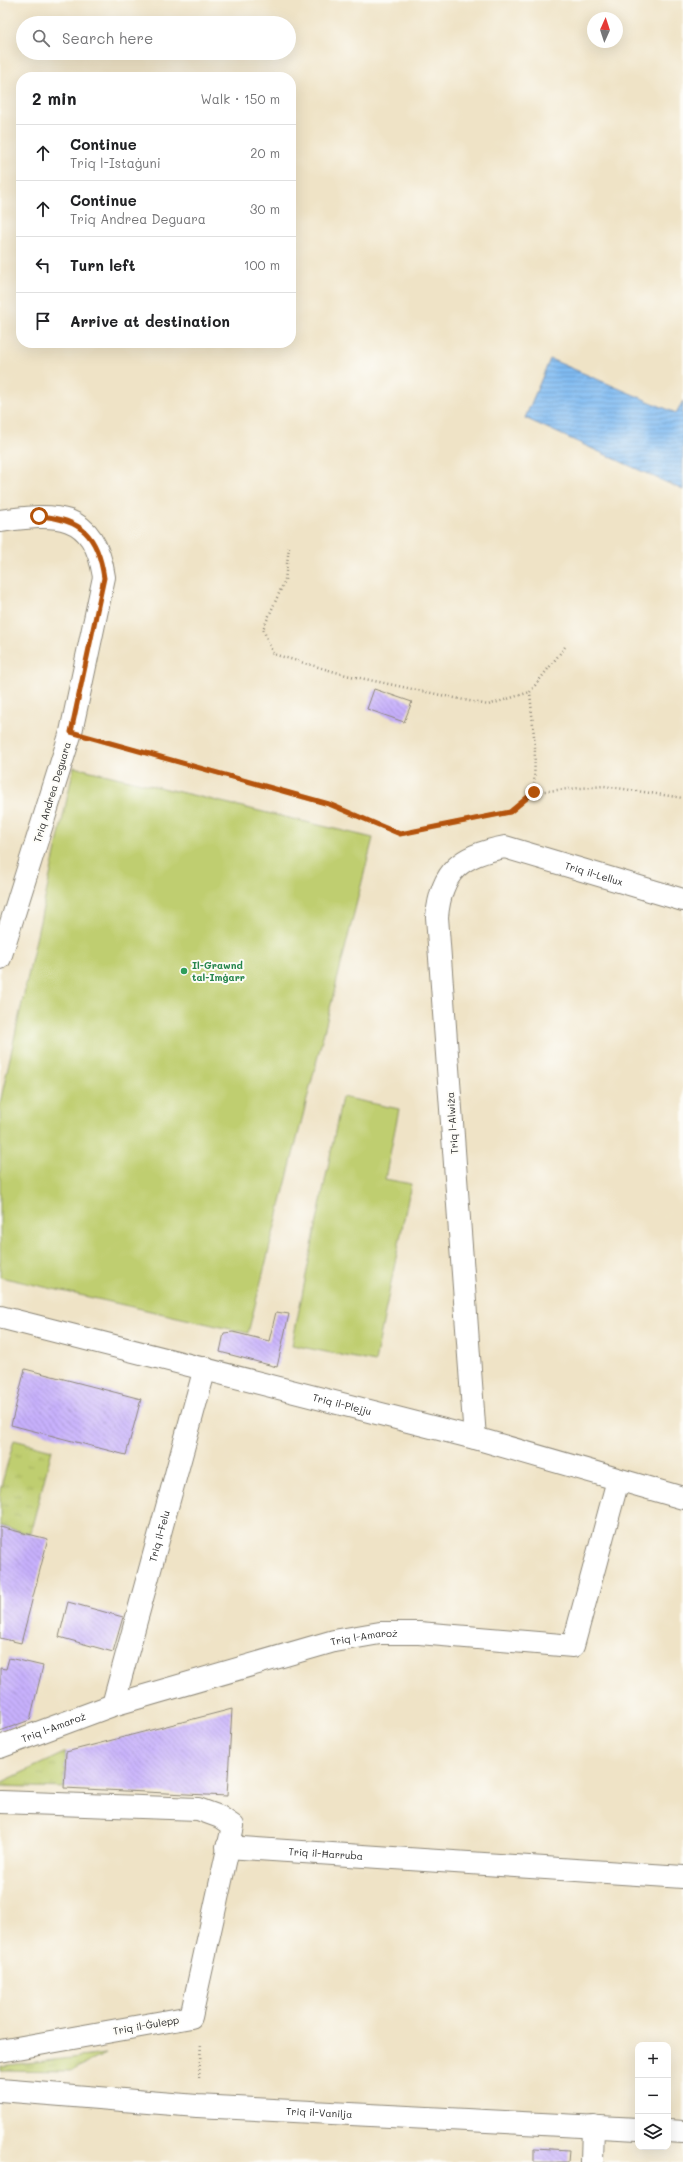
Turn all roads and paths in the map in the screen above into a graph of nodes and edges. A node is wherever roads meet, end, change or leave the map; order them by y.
1 (0, 521) edge
2 (289, 547) dead end
3 (565, 647) dead end
4 (530, 692) junction
5 (71, 732) junction
6 (534, 792) junction
7 (683, 798) edge
8 (505, 847) joint
9 (683, 900) edge
10 (0, 958) edge
11 (0, 1317) edge
12 (205, 1368) junction
13 (475, 1438) junction
14 (618, 1480) junction
15 (683, 1498) edge
16 (113, 1705) junction
17 (0, 1747) edge
18 (0, 1802) edge
19 (228, 1846) junction
20 (683, 1877) edge
21 (201, 2042) dead end
22 (0, 2051) edge
23 (0, 2090) edge
24 (197, 2106) junction
25 (593, 2126) junction
26 (635, 2129) edge
27 (671, 2131) edge
28 (683, 2132) edge
29 (592, 2162) edge

1 - 5 street, Triq Andrea Deguara
2 - 4 path
3 - 4 path
4 - 6 path
5 - 6 path
5 - 10 street, Triq Andrea Deguara
6 - 7 path
8 - 9 street, Triq il-Lellux
8 - 13 street, Triq l-Alwiża
11 - 12 street, Triq il-Plejju
12 - 13 street, Triq il-Plejju
12 - 16 street, Triq il-Felu
13 - 14 street, Triq il-Plejju
14 - 15 street, Triq il-Plejju
14 - 16 street, Triq l-Amaroż
16 - 17 street, Triq l-Amaroż
18 - 19 street
19 - 20 street, Triq il-Ħarruba
19 - 22 street, Triq il-Ġulepp
21 - 24 path
23 - 24 street, Triq il-Vanilja
24 - 25 street, Triq il-Vanilja
25 - 26 street, Triq il-Vanilja
25 - 29 street
27 - 28 street

